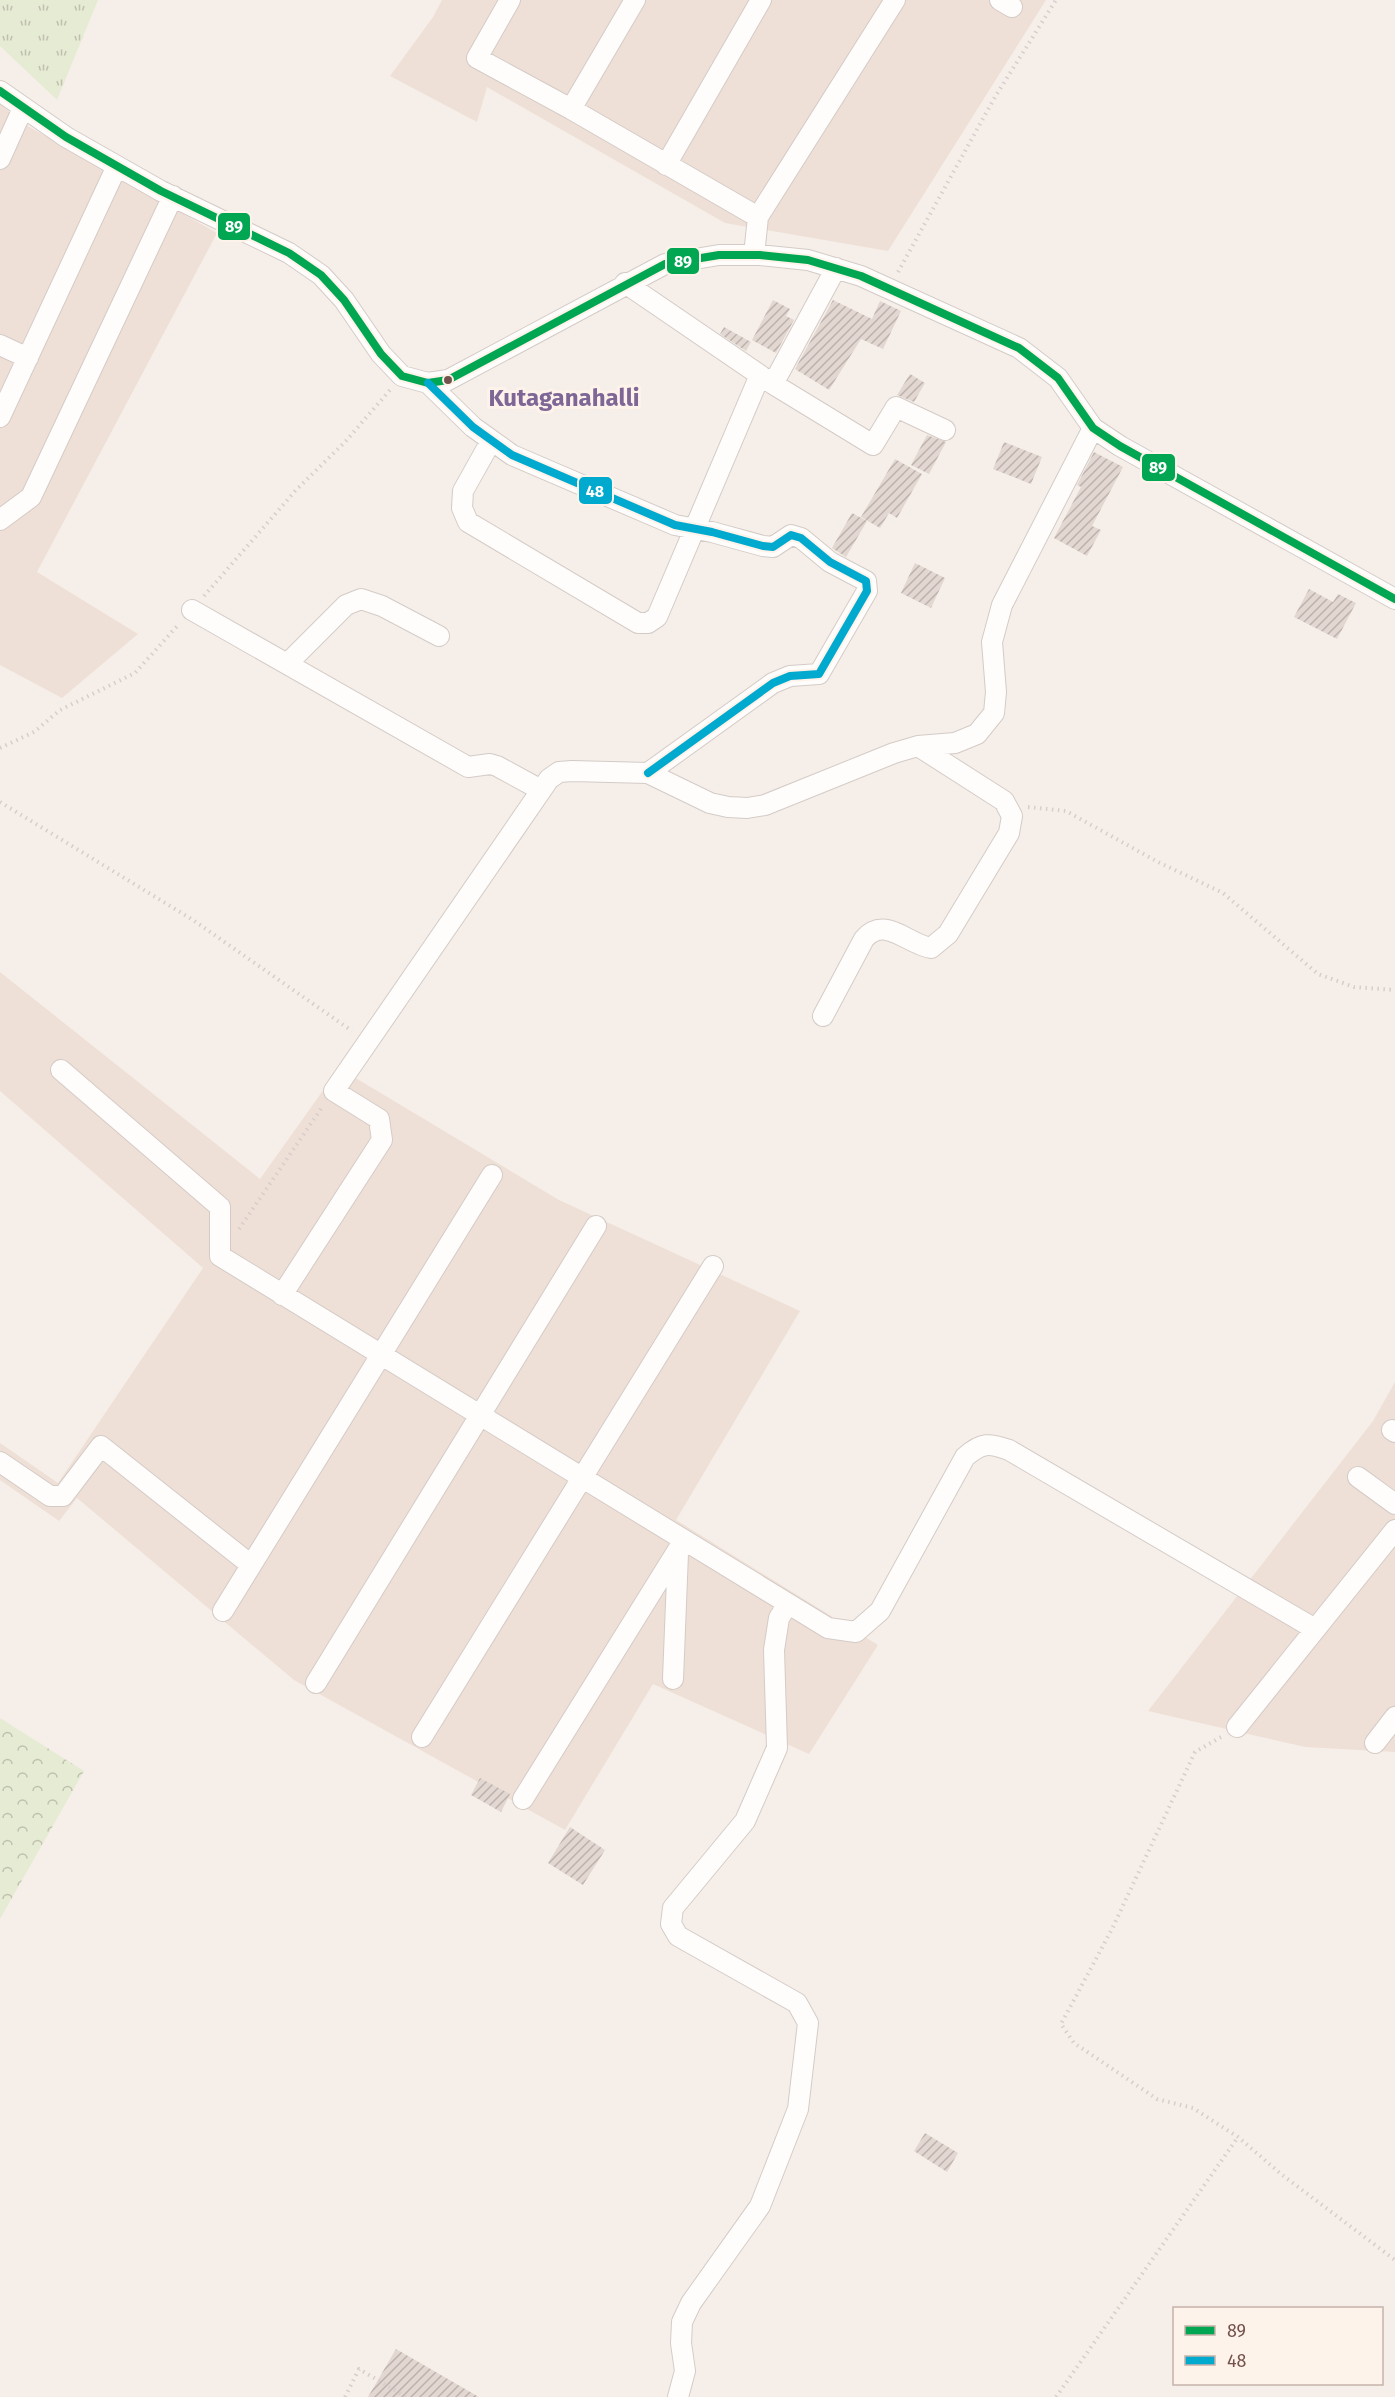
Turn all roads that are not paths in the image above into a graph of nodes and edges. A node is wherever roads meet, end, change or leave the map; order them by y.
1 (510, 0) edge
2 (635, 0) edge
3 (761, 0) edge
4 (895, 0) edge
5 (0, 91) edge
6 (23, 108) junction
7 (572, 109) junction
8 (0, 159) edge
9 (666, 165) junction
10 (117, 166) junction
11 (174, 196) junction
12 (758, 217) junction
13 (754, 255) junction
14 (836, 268) junction
15 (625, 283) junction
16 (0, 345) edge
17 (28, 358) junction
18 (766, 380) junction
19 (428, 383) junction
20 (0, 417) edge
21 (1093, 428) junction
22 (945, 430) dead end
23 (491, 441) junction
24 (0, 520) edge
25 (693, 529) junction
26 (1395, 599) edge
27 (192, 610) road end
28 (439, 636) dead end
29 (287, 664) junction
30 (918, 746) junction
31 (648, 773) junction
32 (542, 790) junction
33 (823, 1016) dead end
34 (61, 1070) dead end
35 (492, 1175) dead end
36 (596, 1226) dead end
37 (713, 1266) dead end
38 (282, 1295) junction
39 (381, 1355) junction
40 (480, 1415) junction
41 (0, 1462) edge
42 (1358, 1477) dead end
43 (582, 1478) junction
44 (1395, 1504) edge
45 (1395, 1530) edge
46 (681, 1545) junction
47 (251, 1565) junction
48 (788, 1604) junction
49 (223, 1611) dead end
50 (1315, 1629) junction
51 (673, 1679) dead end
52 (316, 1683) dead end
53 (1395, 1717) edge
54 (1237, 1727) road end
55 (422, 1737) dead end
56 (1375, 1743) dead end
57 (523, 1799) dead end
58 (678, 2397) edge

1 - 7 street
2 - 7 street
3 - 9 street
4 - 12 street
5 - 6 street
6 - 8 street
6 - 10 street
7 - 9 street
9 - 12 street
10 - 11 street
10 - 17 street
11 - 19 street
11 - 24 street
12 - 13 street
13 - 14 street
13 - 15 street
14 - 18 street
14 - 21 street
15 - 18 street
15 - 19 street
16 - 17 street
17 - 20 street
18 - 22 street
18 - 25 street
19 - 23 street
21 - 26 street
21 - 30 street
23 - 25 street
23 - 25 street
25 - 31 street
27 - 29 street
28 - 29 street
29 - 32 street
30 - 31 street
30 - 33 street
31 - 32 street
32 - 38 street
34 - 38 street
35 - 39 street
36 - 40 street
37 - 43 street
38 - 39 street
39 - 40 street
39 - 47 street
40 - 43 street
40 - 52 street
41 - 47 street
42 - 44 street
43 - 46 street
43 - 55 street
45 - 50 street
46 - 48 street
46 - 51 street
46 - 57 street
47 - 49 street
48 - 50 street
48 - 58 street
50 - 54 street
53 - 56 street

